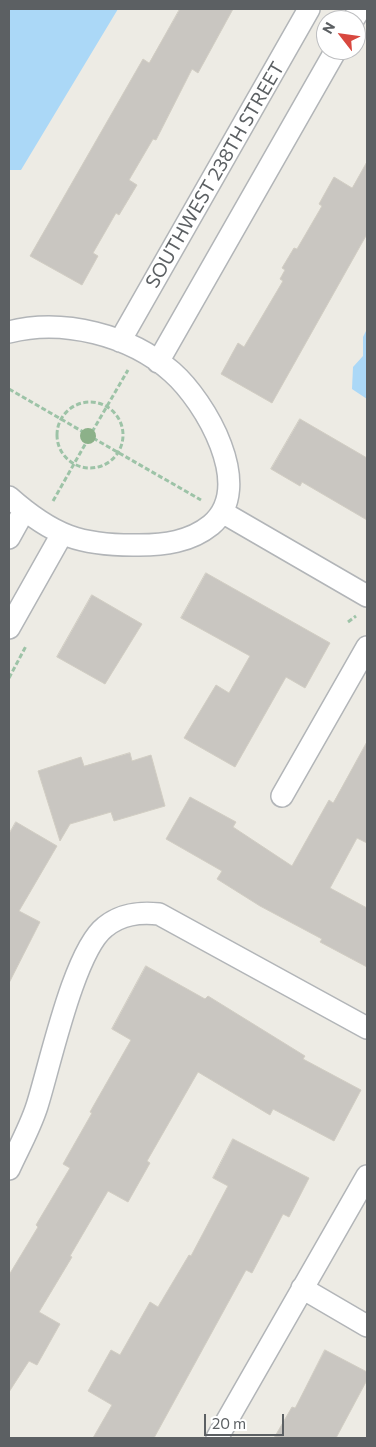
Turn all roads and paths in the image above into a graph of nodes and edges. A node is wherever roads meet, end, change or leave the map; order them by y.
1 (309, 9) edge
2 (330, 60) edge
3 (9, 332) edge
4 (120, 341) junction
5 (158, 362) junction
6 (132, 363) dead end
7 (9, 389) edge
8 (107, 406) junction
9 (61, 419) junction
10 (92, 432) junction
11 (85, 433) junction
12 (93, 438) junction
13 (87, 441) junction
14 (118, 452) junction
15 (74, 464) junction
16 (52, 502) dead end
17 (17, 504) edge
18 (214, 507) junction
19 (62, 534) junction
20 (9, 538) edge
21 (367, 596) edge
22 (9, 628) edge
23 (28, 643) dead end
24 (367, 647) edge
25 (9, 678) edge
26 (282, 796) dead end
27 (367, 1028) edge
28 (9, 1169) edge
29 (367, 1176) edge
30 (302, 1288) junction
31 (367, 1326) edge
32 (217, 1438) edge

1 - 4 street, SOUTHWEST 238TH STREET
2 - 5 street
3 - 4 street
4 - 5 street
5 - 18 street
6 - 8 path
7 - 9 path
8 - 9 path
8 - 10 path
8 - 14 path
9 - 11 path
9 - 15 path
10 - 11 path
10 - 12 path
11 - 13 path
12 - 13 path
12 - 14 path
13 - 15 path
14 - 15 path
14 - 18 path
15 - 16 path
17 - 19 street
17 - 20 street
18 - 19 street
18 - 21 street
19 - 22 street
23 - 25 path
24 - 26 street
27 - 28 street
29 - 30 street
30 - 31 street
30 - 32 street

